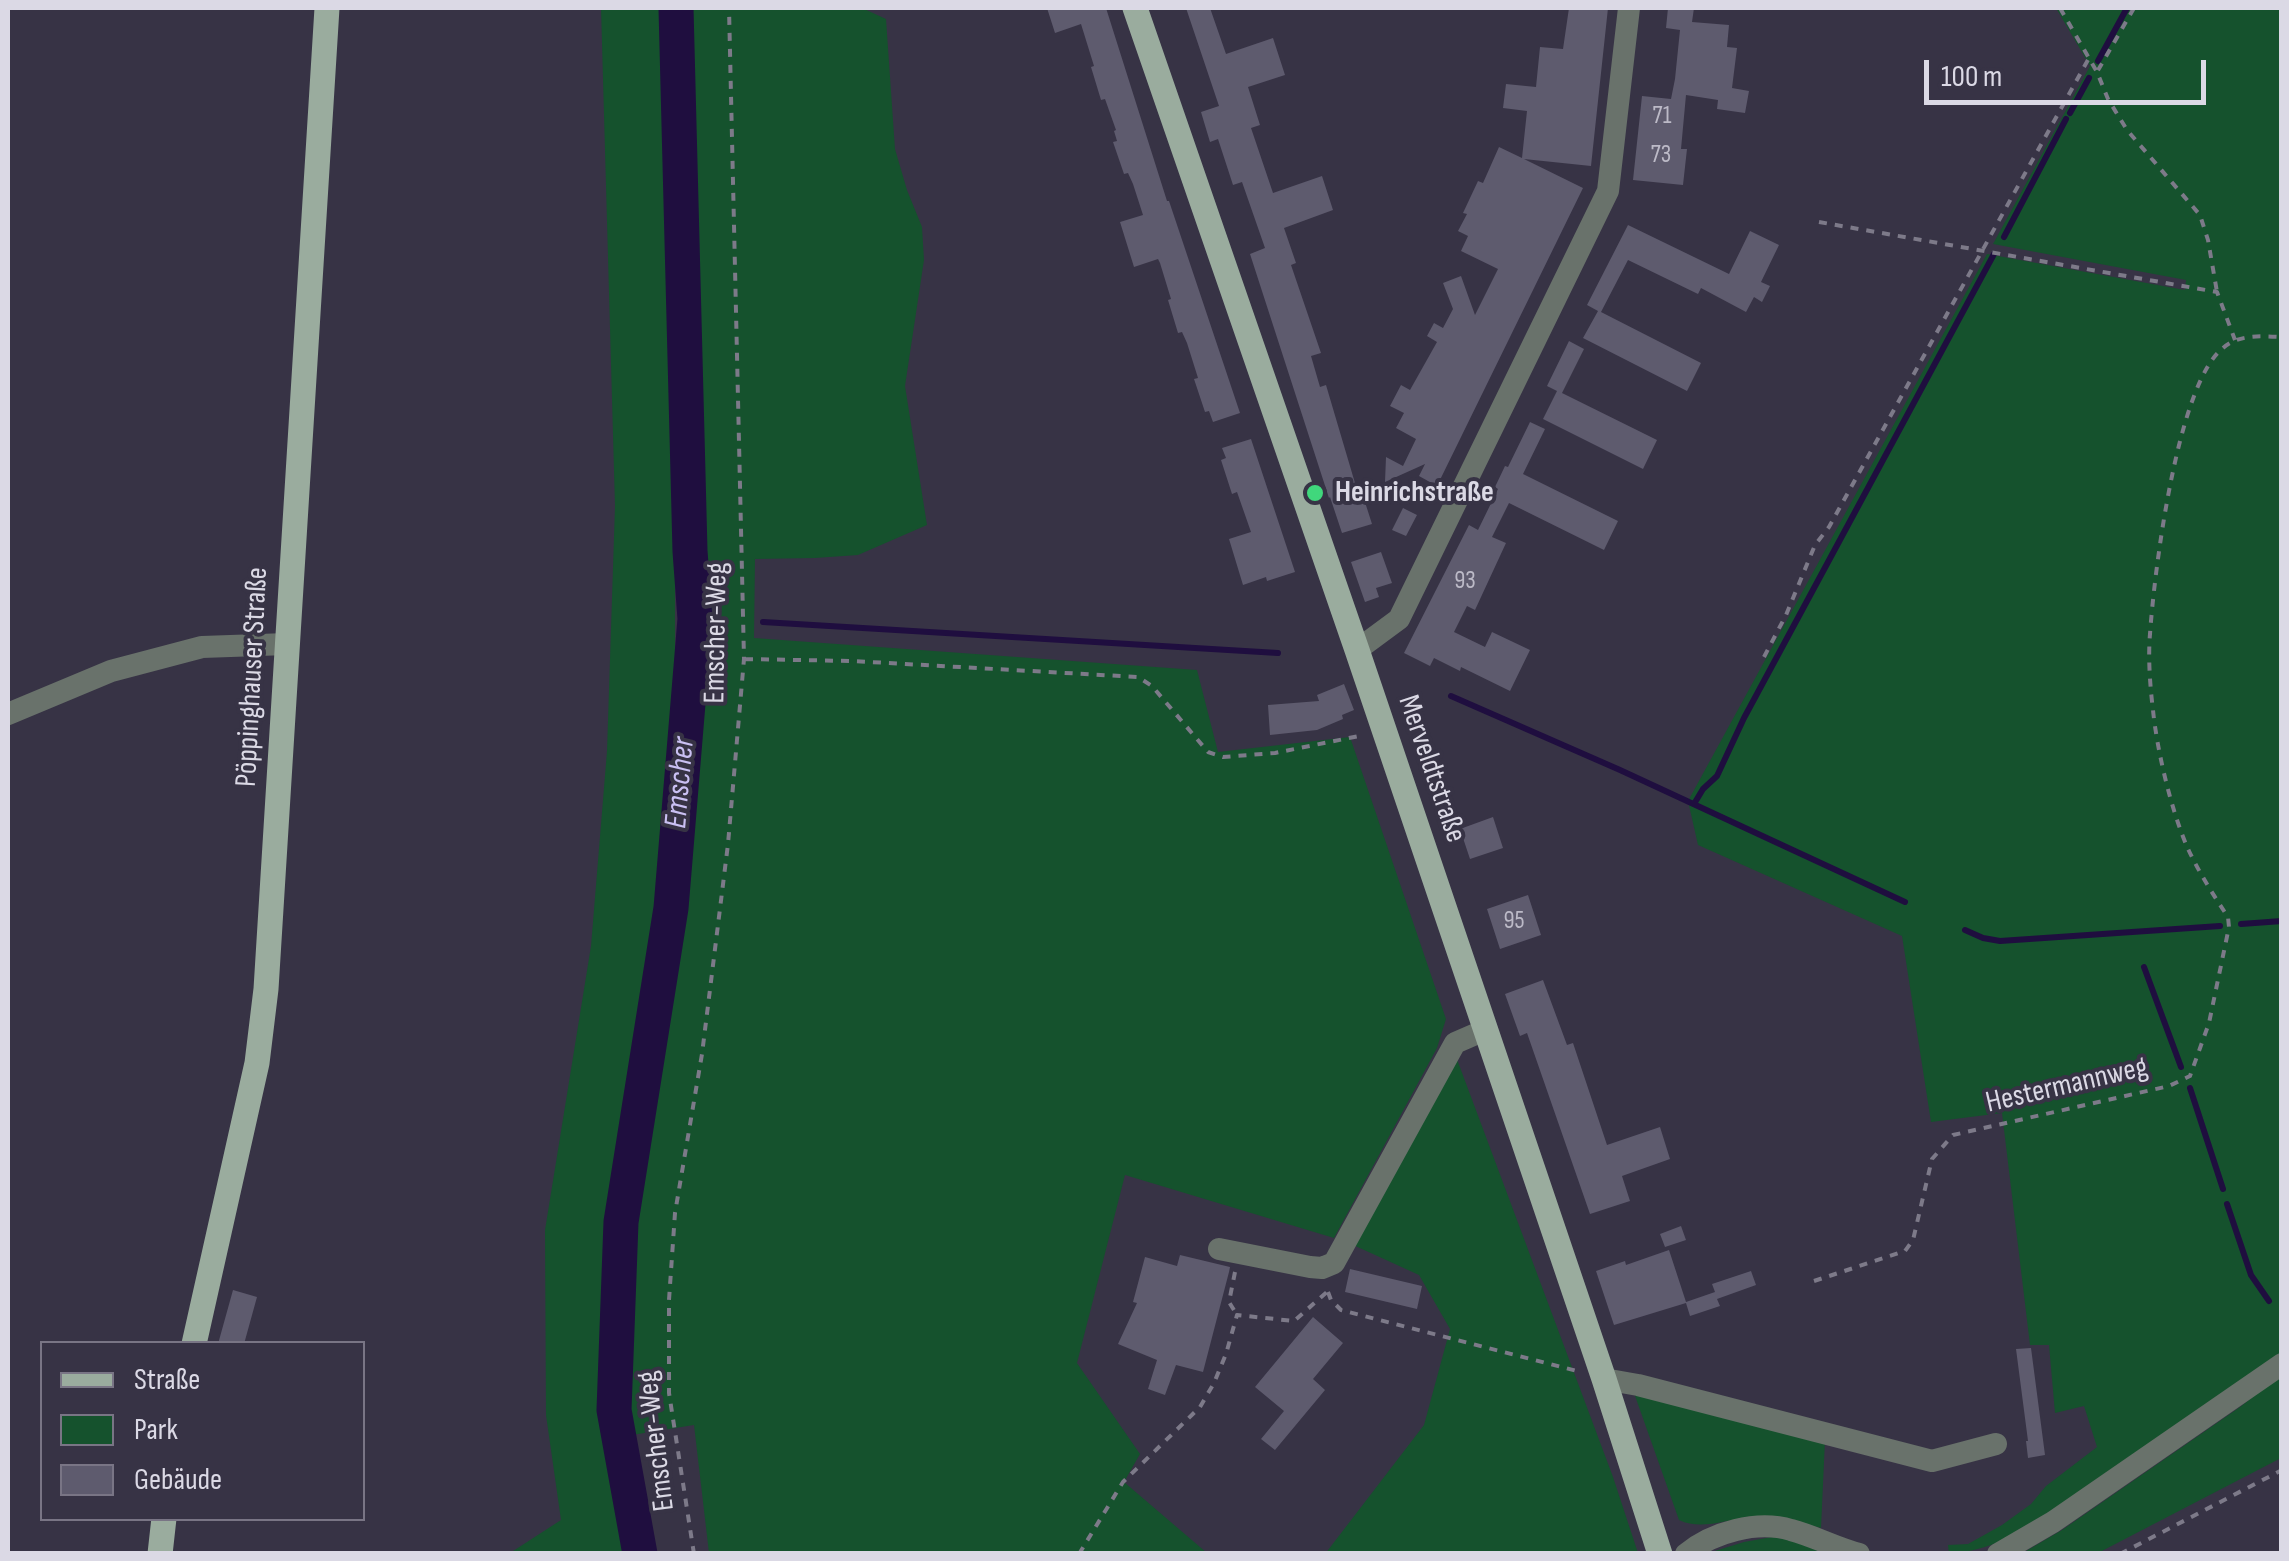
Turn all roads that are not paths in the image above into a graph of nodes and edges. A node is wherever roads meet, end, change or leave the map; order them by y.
1 (327, 8) edge
2 (1135, 8) edge
3 (1629, 8) edge
4 (287, 644) junction
5 (1357, 650) junction
6 (8, 714) edge
7 (1485, 1030) junction
8 (1228, 1251) road end
9 (195, 1341) edge
10 (2282, 1364) edge
11 (1604, 1378) junction
12 (1996, 1444) dead end
13 (164, 1521) edge
14 (160, 1554) edge
15 (1660, 1554) edge
16 (1686, 1554) edge
17 (1859, 1554) edge
18 (1998, 1554) edge

1 - 4 main road, Pöppinghauser Straße
2 - 5 main road, Merveldtstraße
3 - 5 street
4 - 6 street
4 - 9 main road, Pöppinghauser Straße
5 - 7 main road, Merveldtstraße
7 - 8 street
7 - 11 main road, Merveldtstraße
10 - 18 street
11 - 12 street
11 - 15 main road, Merveldtstraße
13 - 14 main road
16 - 17 street

